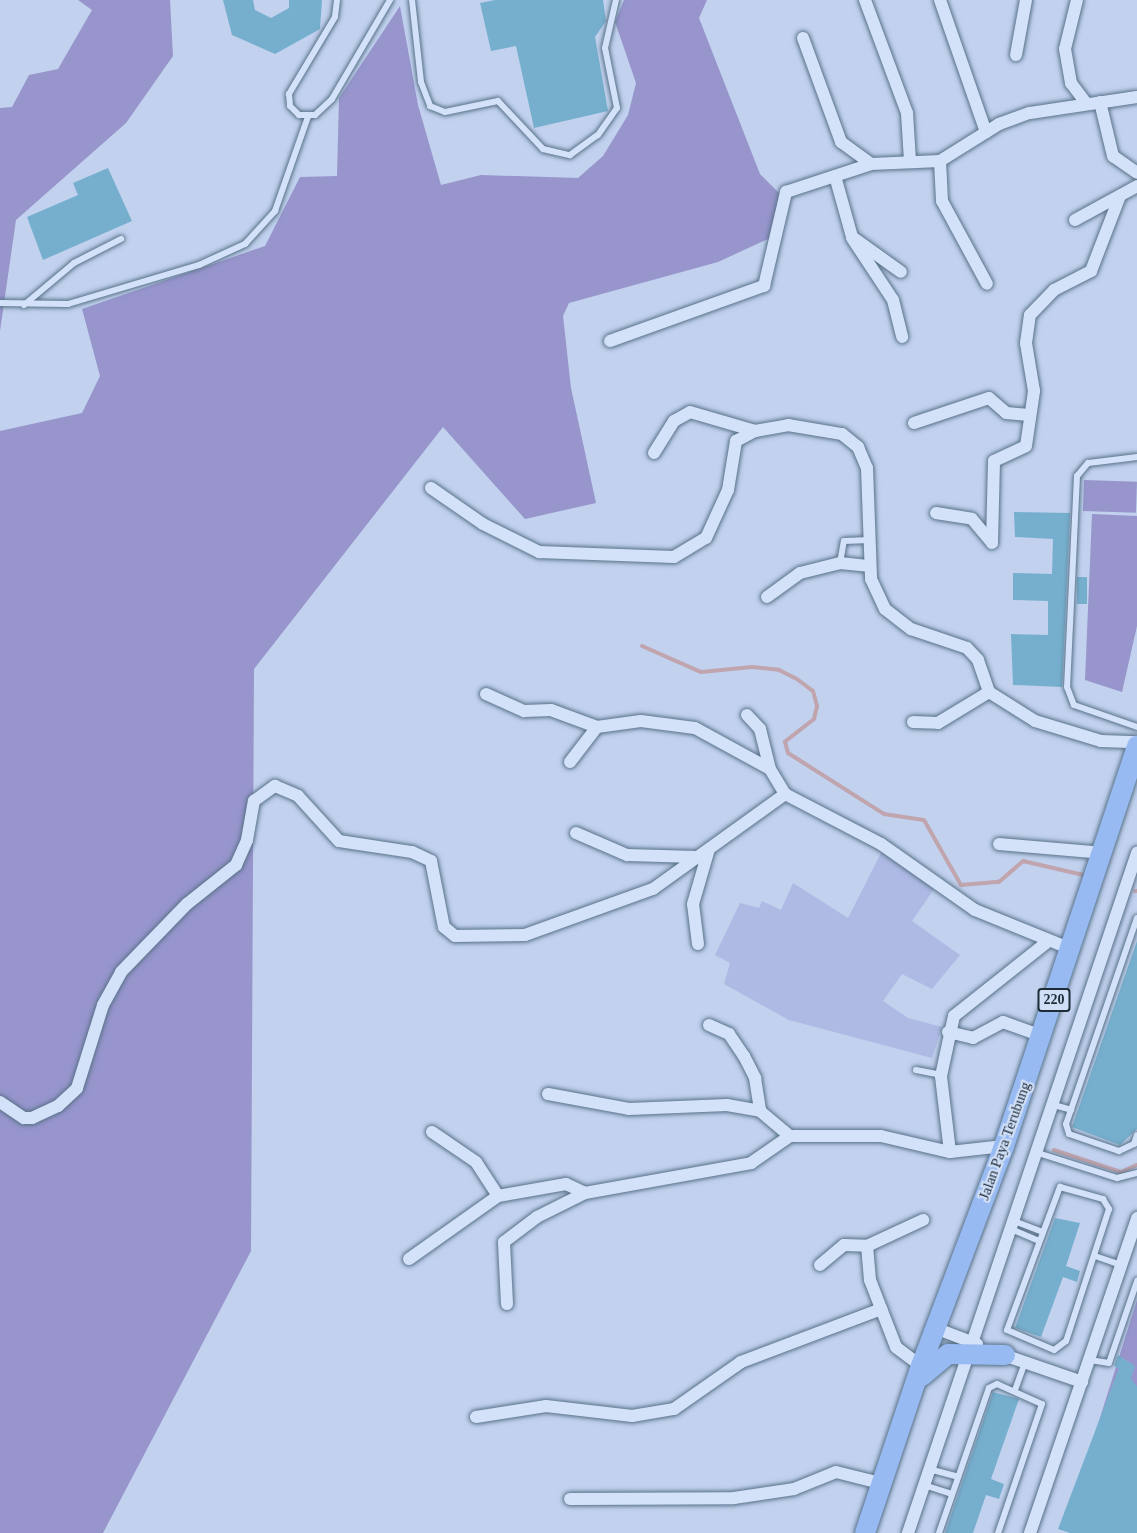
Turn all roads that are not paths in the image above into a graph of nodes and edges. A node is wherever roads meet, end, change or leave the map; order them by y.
1 (338, 0) edge
2 (390, 0) edge
3 (412, 0) edge
4 (616, 0) edge
5 (865, 0) edge
6 (940, 0) edge
7 (1026, 0) edge
8 (1077, 0) edge
9 (802, 38) dead end
10 (1016, 55) dead end
11 (1137, 97) edge
12 (1100, 102) junction
13 (1087, 104) junction
14 (309, 117) junction
15 (986, 132) junction
16 (910, 161) junction
17 (940, 161) junction
18 (871, 164) junction
19 (1137, 173) edge
20 (835, 176) junction
21 (1137, 186) edge
22 (1120, 196) junction
23 (1075, 220) dead end
24 (852, 237) junction
25 (121, 239) dead end
26 (901, 273) dead end
27 (987, 284) dead end
28 (0, 303) edge
29 (23, 305) junction
30 (902, 337) dead end
31 (610, 341) dead end
32 (1029, 415) junction
33 (914, 423) dead end
34 (755, 431) junction
35 (654, 453) dead end
36 (1137, 457) edge
37 (431, 488) dead end
38 (936, 513) dead end
39 (870, 540) junction
40 (840, 563) junction
41 (870, 566) junction
42 (767, 597) dead end
43 (989, 692) junction
44 (486, 694) dead end
45 (747, 715) dead end
46 (913, 722) dead end
47 (597, 727) junction
48 (1137, 727) edge
49 (1137, 744) edge
50 (570, 762) dead end
51 (770, 769) junction
52 (785, 794) junction
53 (576, 833) dead end
54 (999, 844) dead end
55 (709, 849) junction
56 (1104, 853) junction
57 (1137, 853) edge
58 (696, 857) junction
59 (1134, 871) edge
60 (1137, 918) edge
61 (1046, 943) junction
62 (698, 944) dead end
63 (1071, 949) junction
64 (709, 1025) dead end
65 (948, 1032) junction
66 (1042, 1036) junction
67 (916, 1070) dead end
68 (941, 1076) junction
69 (548, 1094) dead end
70 (0, 1102) edge
71 (1054, 1105) junction
72 (1071, 1110) junction
73 (760, 1111) junction
74 (432, 1132) dead end
75 (1137, 1135) edge
76 (790, 1136) junction
77 (1004, 1146) junction
78 (950, 1152) junction
79 (1038, 1153) junction
80 (1137, 1173) edge
81 (585, 1193) junction
82 (498, 1196) junction
83 (1137, 1218) edge
84 (923, 1220) dead end
85 (1012, 1225) junction
86 (1040, 1231) junction
87 (1037, 1240) junction
88 (867, 1246) junction
89 (1132, 1249) edge
90 (1095, 1256) junction
91 (409, 1259) dead end
92 (820, 1265) dead end
93 (1121, 1265) junction
94 (1137, 1281) edge
95 (507, 1304) dead end
96 (881, 1309) junction
97 (935, 1328) junction
98 (969, 1347) junction
99 (1005, 1355) joint
100 (1090, 1360) junction
101 (1025, 1362) junction
102 (921, 1366) junction
103 (1082, 1382) junction
104 (1015, 1390) junction
105 (911, 1393) junction
106 (476, 1417) dead end
107 (928, 1468) junction
108 (958, 1477) junction
109 (880, 1483) junction
110 (923, 1485) junction
111 (952, 1494) junction
112 (570, 1499) dead end
113 (865, 1533) edge
114 (908, 1533) edge
115 (939, 1533) edge
116 (998, 1533) edge
117 (1030, 1533) edge

1 - 14 lane
2 - 14 lane
3 - 4 lane
5 - 16 street
6 - 15 street
7 - 10 street
8 - 13 street
9 - 18 street
11 - 12 street
12 - 13 street
12 - 19 street
13 - 15 street
14 - 29 lane
15 - 17 street
16 - 17 street
16 - 18 street
17 - 27 street
18 - 20 street
20 - 24 street
20 - 31 street
21 - 22 street
22 - 23 street
22 - 32 street
24 - 26 street
24 - 30 street
25 - 29 lane
28 - 29 lane
32 - 33 street
32 - 38 street
34 - 35 street
34 - 37 street
34 - 39 street
36 - 48 lane
39 - 40 lane
39 - 41 street
40 - 41 street
40 - 42 street
41 - 43 street
43 - 46 street
43 - 49 street
44 - 47 street
45 - 51 street
47 - 50 street
47 - 51 street
49 - 56 main road, Jalan Paya Terubung / 220
51 - 52 street
52 - 55 street
52 - 61 street
53 - 58 street
54 - 56 street
55 - 58 street
55 - 62 street
56 - 63 main road, Jalan Paya Terubung / 220
57 - 59 street
58 - 70 street
59 - 71 street
60 - 72 lane
61 - 63 street
61 - 65 street
63 - 66 main road, Jalan Paya Terubung / 220
64 - 73 street
65 - 66 street
65 - 68 street
66 - 77 main road, Jalan Paya Terubung / 220
67 - 68 lane
68 - 78 street
69 - 73 street
71 - 72 lane
71 - 79 street
72 - 75 lane
73 - 76 street
74 - 82 street
76 - 78 street
76 - 81 street
77 - 78 street
77 - 97 main road, Jalan Paya Terubung / 220
79 - 80 lane
79 - 85 street
81 - 82 street
81 - 95 street
82 - 91 street
83 - 89 street
84 - 88 street
85 - 86 lane
85 - 87 lane
85 - 98 street
86 - 87 lane
86 - 90 lane
87 - 90 lane
88 - 92 street
88 - 96 street
89 - 93 street
90 - 93 lane
93 - 100 street
94 - 100 lane
96 - 102 street
96 - 106 street
97 - 98 street
97 - 102 main road, Jalan Paya Terubung / 220
98 - 99 main road
98 - 105 main road
98 - 107 street
99 - 101 street
100 - 103 street
101 - 103 street
101 - 104 lane
102 - 105 main road, Jalan Paya Terubung / 220
103 - 117 street
104 - 108 lane
104 - 116 lane
105 - 109 main road, Jalan Paya Terubung / 220
107 - 108 lane
107 - 110 street
108 - 111 lane
109 - 112 street
109 - 113 main road, Jalan Paya Terubung / 220
110 - 111 lane
110 - 114 street
111 - 115 lane

